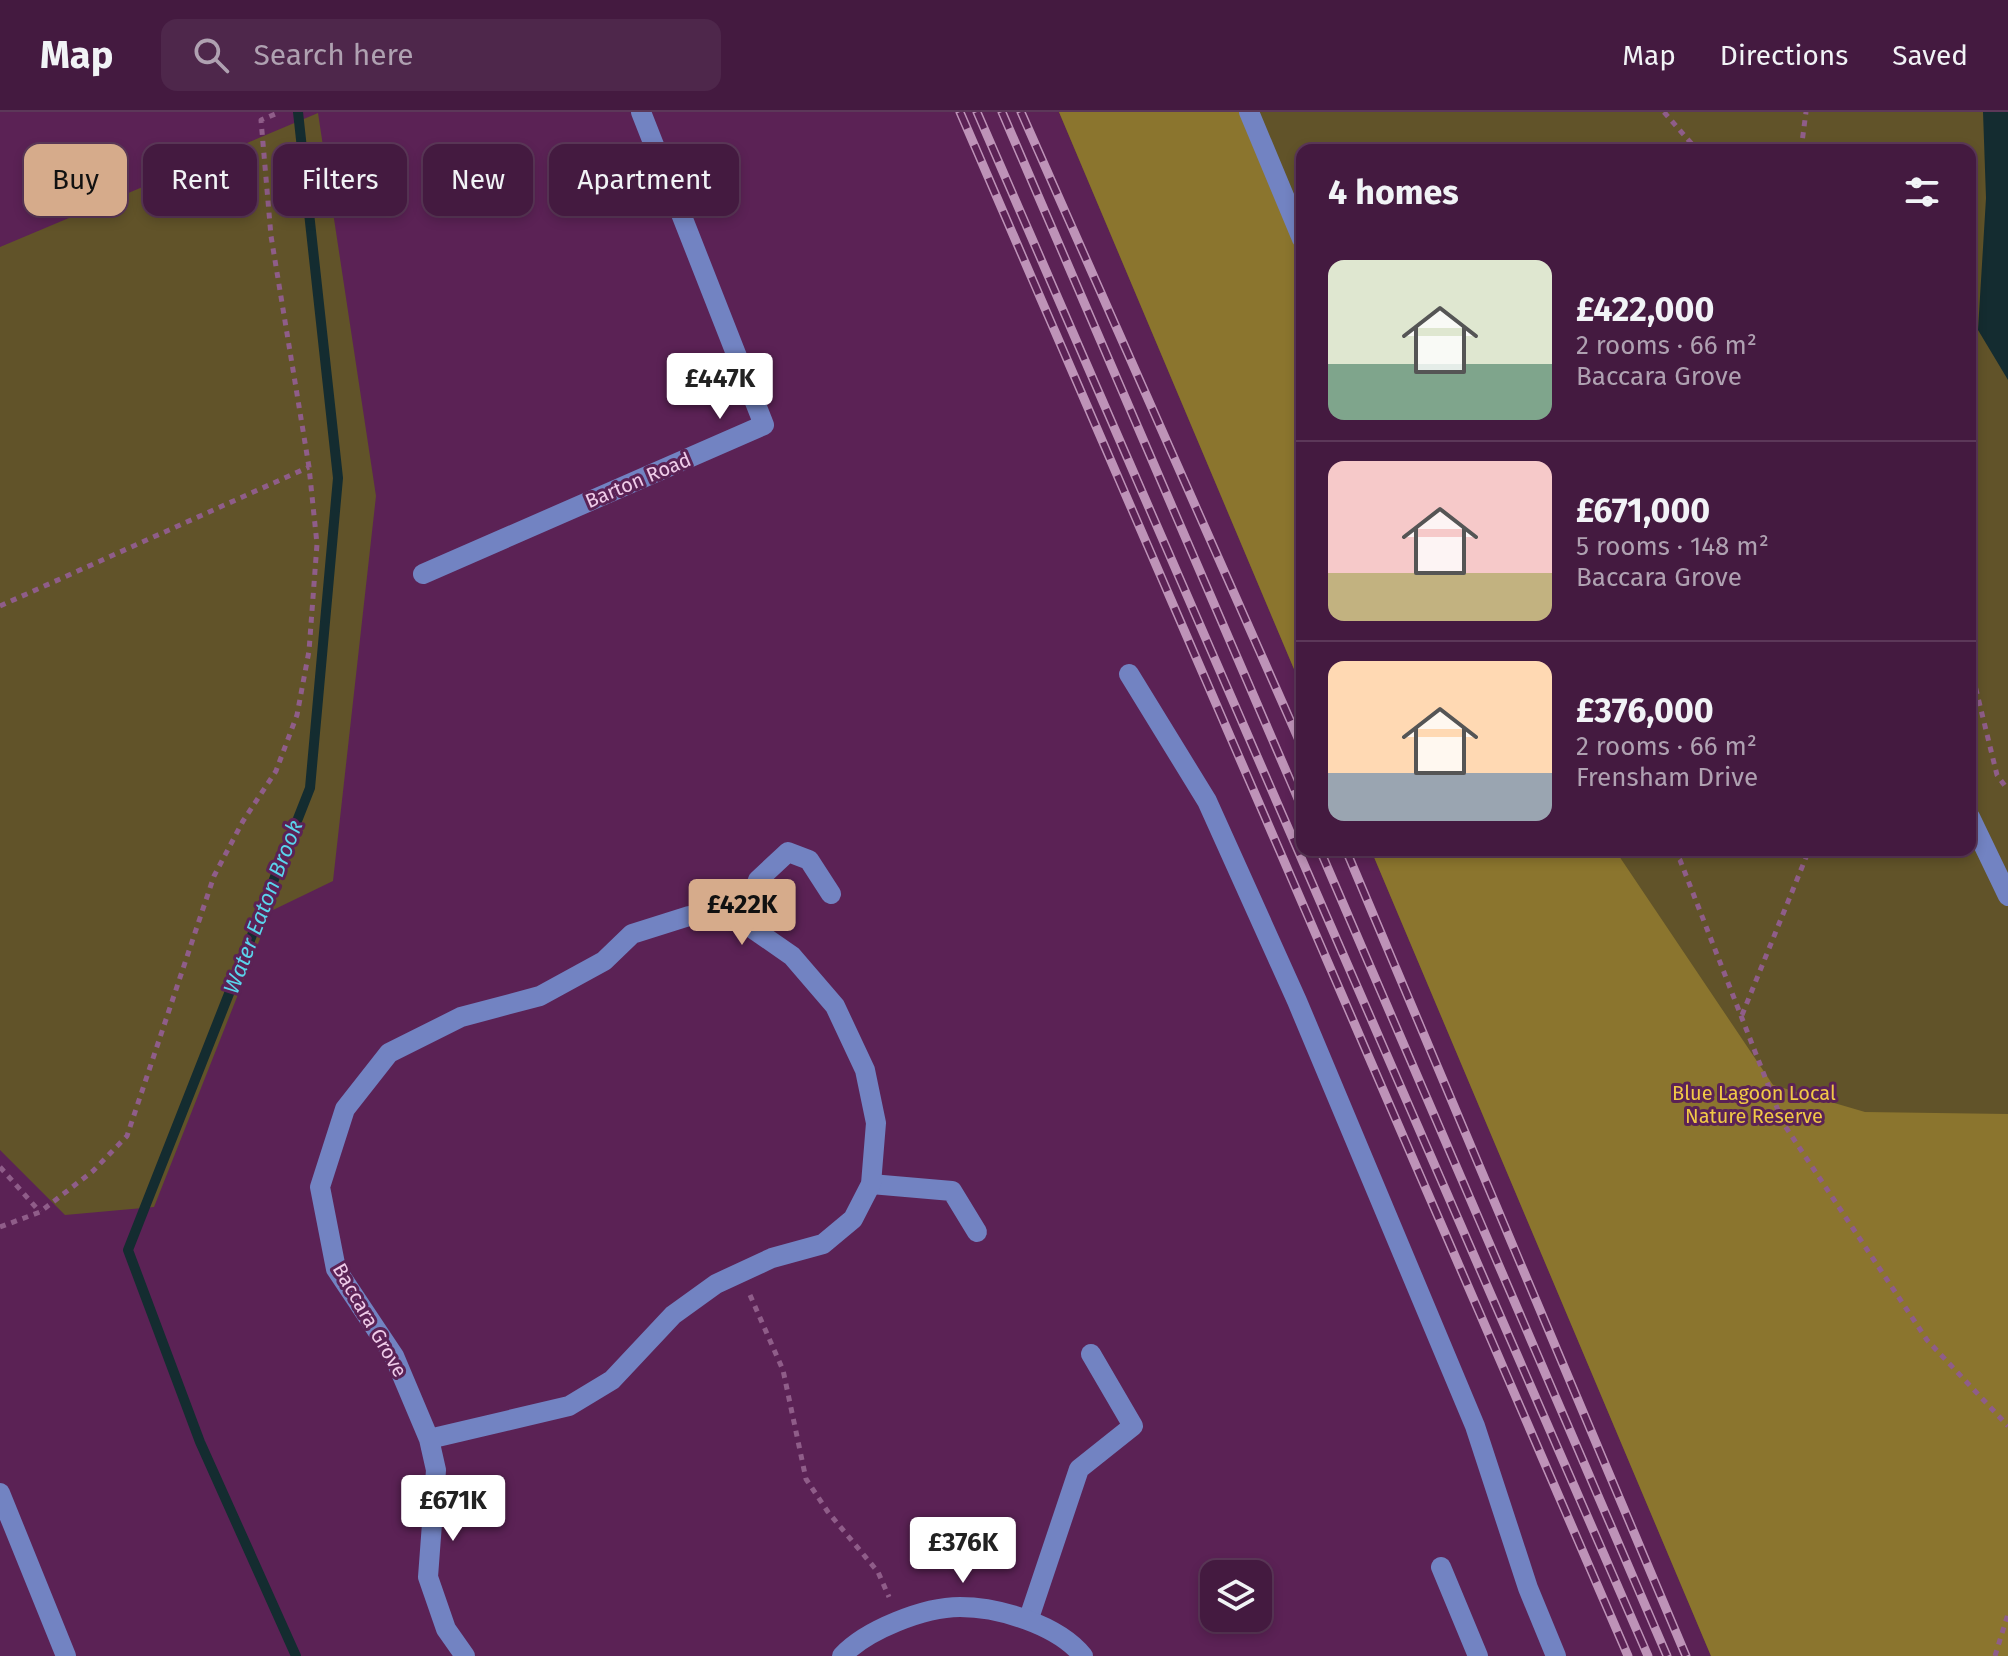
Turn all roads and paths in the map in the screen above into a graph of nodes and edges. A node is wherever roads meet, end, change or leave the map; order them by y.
1 (280, 112) edge
2 (641, 112) edge
3 (1249, 112) edge
4 (1664, 112) edge
5 (1806, 112) edge
6 (1692, 144) edge
7 (1802, 144) edge
8 (1296, 225) edge
9 (309, 467) junction
10 (423, 574) dead end
11 (0, 606) edge
12 (1129, 674) dead end
13 (1976, 689) edge
14 (2007, 786) edge
15 (1976, 829) edge
16 (1677, 856) edge
17 (1806, 856) edge
18 (831, 894) dead end
19 (2008, 896) edge
20 (743, 922) junction
21 (1741, 1016) junction
22 (0, 1167) edge
23 (871, 1184) junction
24 (40, 1212) junction
25 (0, 1227) edge
26 (977, 1232) dead end
27 (740, 1271) junction
28 (1091, 1354) dead end
29 (2008, 1426) edge
30 (429, 1439) junction
31 (0, 1493) edge
32 (1441, 1567) dead end
33 (2008, 1614) edge
34 (1029, 1618) junction
35 (899, 1619) junction
36 (66, 1656) edge
37 (465, 1656) edge
38 (842, 1656) edge
39 (1083, 1656) edge
40 (1478, 1656) edge
41 (1556, 1656) edge
42 (1995, 1656) edge

1 - 9 path
2 - 10 street, Barton Road
3 - 8 street
4 - 6 path
5 - 7 path
9 - 11 path
9 - 24 path
12 - 41 street
13 - 14 path
15 - 19 street
16 - 21 path
17 - 21 path
18 - 20 street
20 - 23 street, Baccara Grove
20 - 30 street, Baccara Grove
21 - 29 path
22 - 24 path
23 - 26 street
23 - 27 street, Baccara Grove
24 - 25 path
27 - 30 street, Baccara Grove
27 - 35 path
28 - 34 street
30 - 37 street, Baccara Grove
31 - 36 street
32 - 40 street
33 - 42 path
34 - 35 street
34 - 39 street
35 - 38 street

